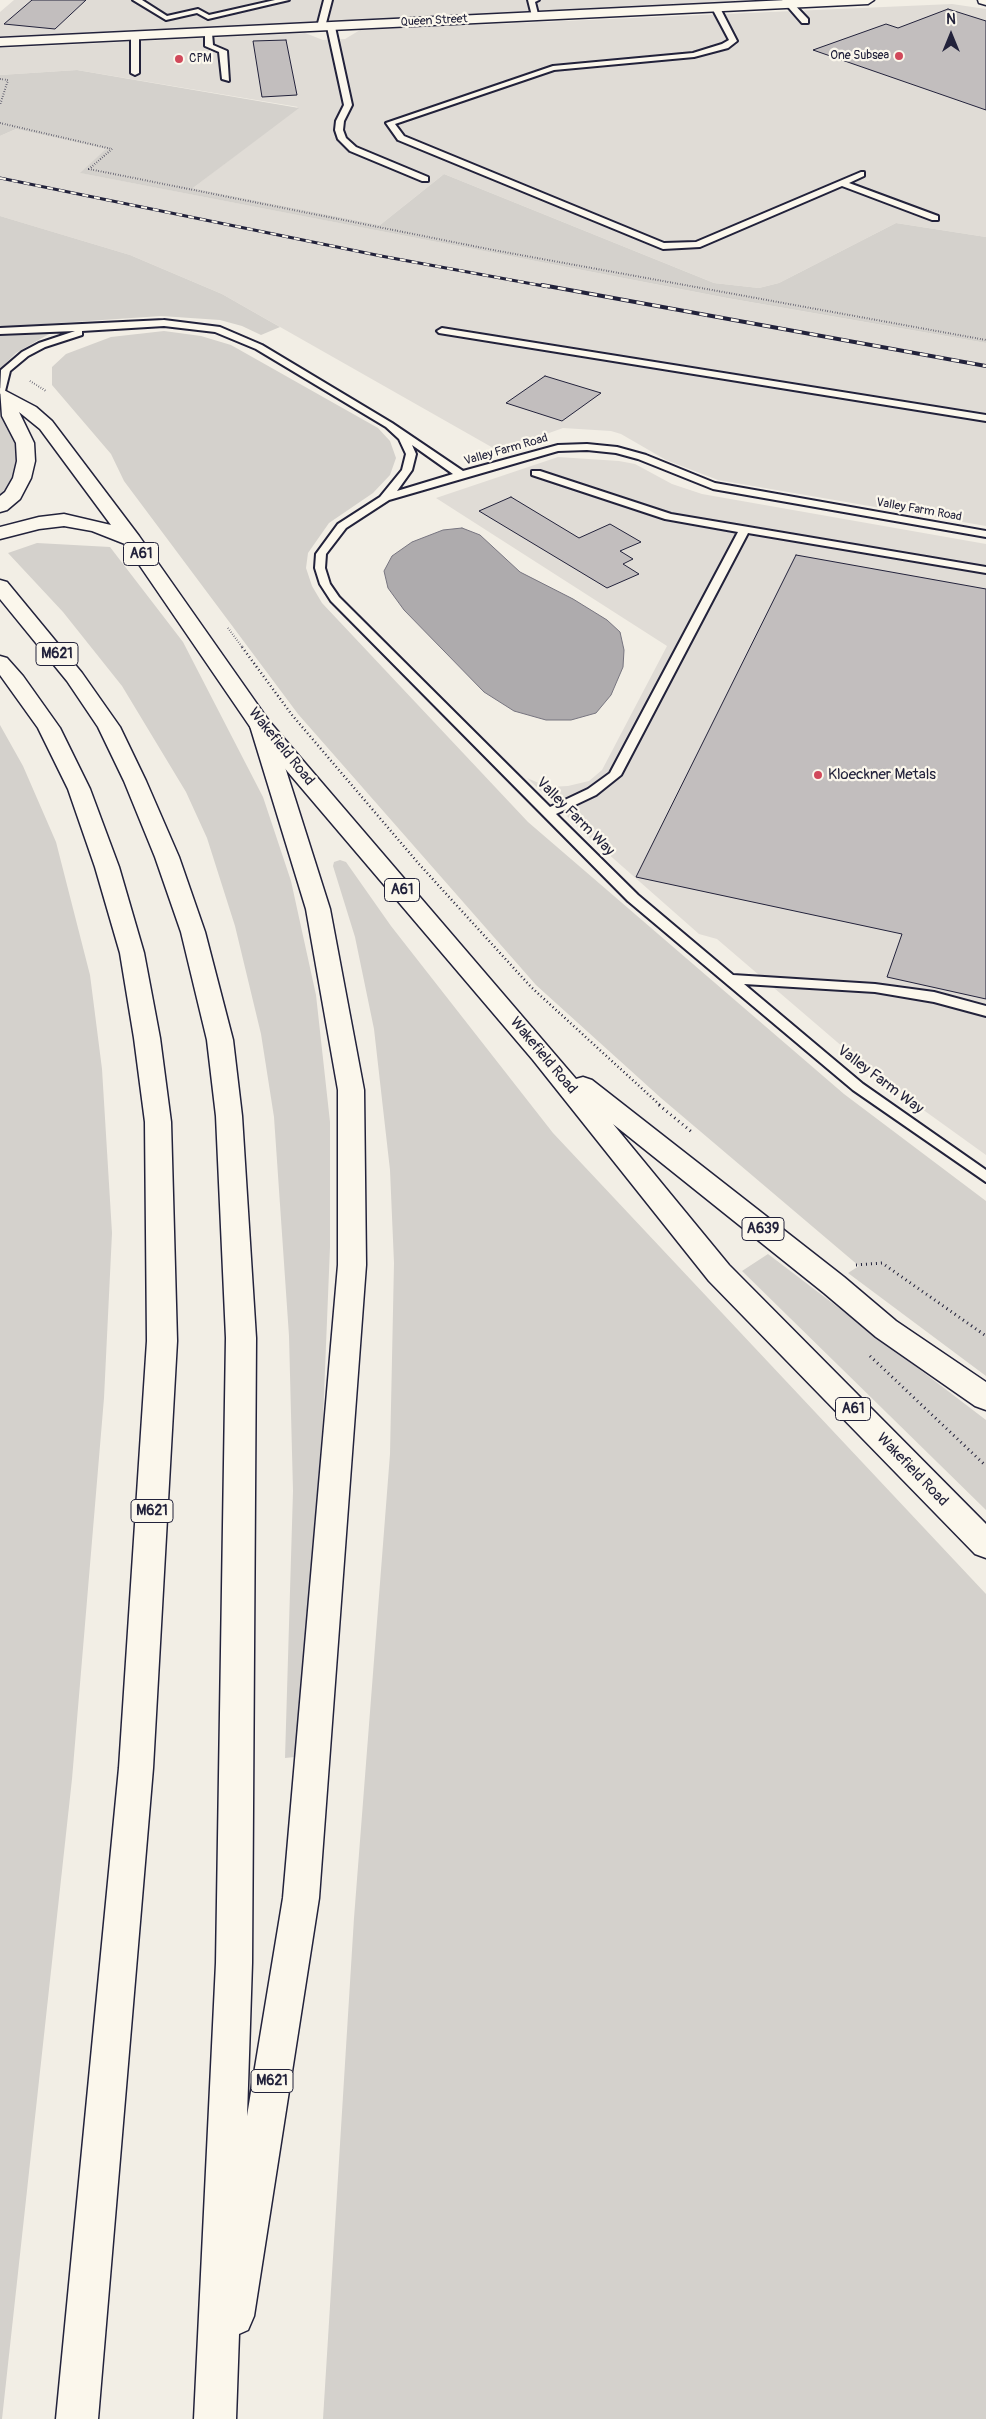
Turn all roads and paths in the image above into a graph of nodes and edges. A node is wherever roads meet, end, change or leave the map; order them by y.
1 (137, 0) edge
2 (285, 0) edge
3 (328, 0) edge
4 (535, 0) edge
5 (868, 0) edge
6 (788, 2) edge
7 (716, 8) junction
8 (536, 16) junction
9 (805, 21) dead end
10 (326, 27) junction
11 (208, 33) junction
12 (135, 36) junction
13 (0, 42) edge
14 (135, 73) dead end
15 (0, 79) edge
16 (226, 79) dead end
17 (0, 105) edge
18 (0, 122) edge
19 (861, 174) dead end
20 (425, 179) dead end
21 (842, 183) junction
22 (935, 218) dead end
23 (92, 328) junction
24 (0, 331) edge
25 (442, 331) dead end
26 (986, 340) edge
27 (6, 370) junction
28 (2, 394) edge
29 (48, 394) dead end
30 (986, 418) edge
31 (389, 425) junction
32 (536, 473) dead end
33 (461, 475) junction
34 (384, 499) junction
35 (0, 506) edge
36 (744, 530) junction
37 (0, 533) edge
38 (986, 534) edge
39 (132, 540) junction
40 (986, 570) edge
41 (0, 586) edge
42 (223, 621) dead end
43 (0, 662) edge
44 (261, 726) junction
45 (547, 813) junction
46 (728, 979) junction
47 (986, 1011) edge
48 (542, 1054) junction
49 (699, 1139) dead end
50 (986, 1177) edge
51 (834, 1285) junction
52 (986, 1336) edge
53 (866, 1352) dead end
54 (986, 1398) edge
55 (986, 1466) edge
56 (986, 1545) edge
57 (79, 2405) edge
58 (216, 2419) edge

1 - 2 lane
3 - 10 lane
4 - 8 lane
5 - 6 main road, Queen Street
6 - 7 main road, Queen Street
6 - 9 lane
7 - 8 main road, Queen Street
7 - 21 lane
8 - 10 main road, Queen Street
10 - 11 main road, Queen Street
10 - 20 lane
11 - 12 main road, Queen Street
11 - 16 lane
12 - 13 main road, Queen Street
12 - 14 lane
15 - 17 path
18 - 26 path
19 - 21 lane
21 - 22 lane
23 - 24 lane
23 - 27 lane
23 - 31 lane, Valley Farm Road
25 - 30 lane
27 - 28 lane
27 - 29 path
28 - 35 main road
28 - 39 main road, Wakefield Road / A61
31 - 33 lane, Valley Farm Road
31 - 34 lane, Valley Farm Way
32 - 36 lane
33 - 34 lane
33 - 38 lane, Valley Farm Road
34 - 45 lane, Valley Farm Way
36 - 40 lane
36 - 45 lane
37 - 39 main road, A61
39 - 44 main road, Wakefield Road / A61
41 - 58 main road, M621
42 - 49 path
43 - 57 main road, M621
44 - 48 main road, Wakefield Road / A61
44 - 58 main road, M621
45 - 46 lane, Valley Farm Way
46 - 47 lane
46 - 50 lane, Valley Farm Way
48 - 51 main road, A639
48 - 56 main road, Wakefield Road / A61
51 - 52 path
51 - 54 main road, A639
53 - 55 path

